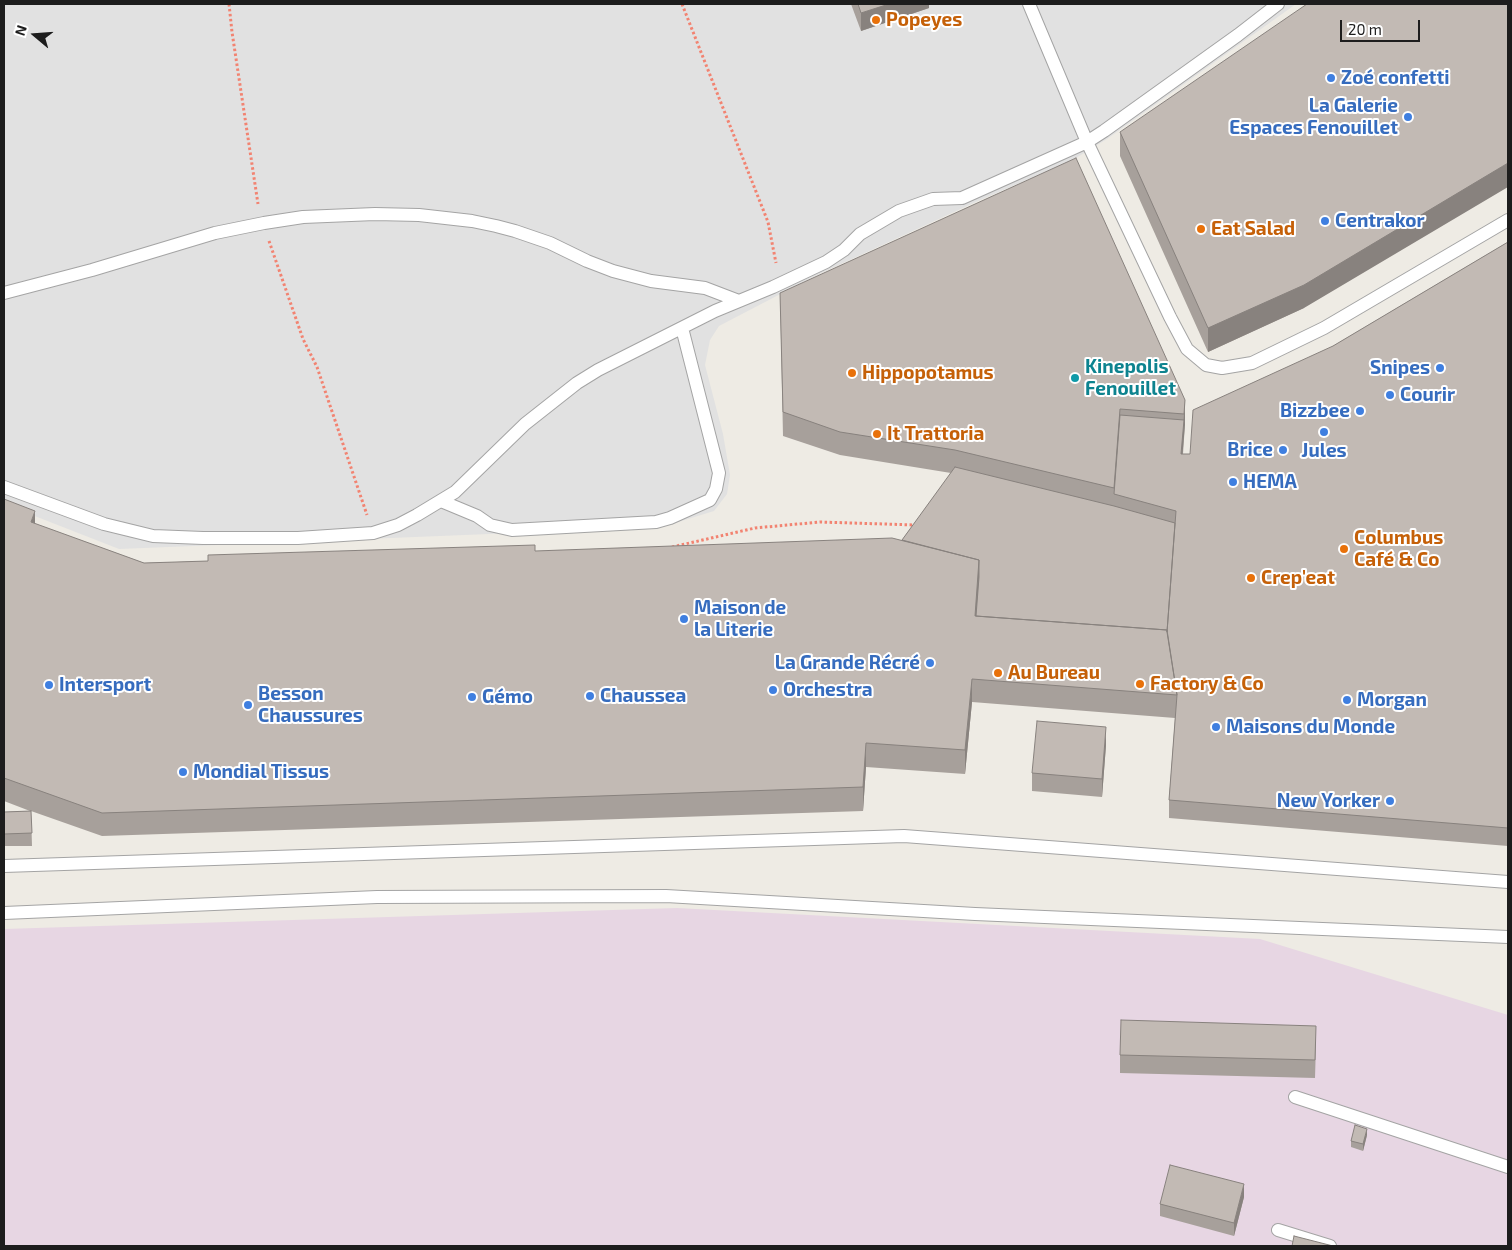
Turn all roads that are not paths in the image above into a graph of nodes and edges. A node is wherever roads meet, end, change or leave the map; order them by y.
1 (1029, 4) edge
2 (1278, 4) edge
3 (1087, 142) junction
4 (1508, 220) edge
5 (4, 293) edge
6 (739, 301) junction
7 (682, 328) junction
8 (4, 487) edge
9 (441, 501) junction
10 (4, 866) edge
11 (1508, 882) edge
12 (4, 912) edge
13 (1508, 936) edge
14 (1295, 1097) dead end
15 (1508, 1167) edge
16 (1278, 1230) dead end
17 (1330, 1246) edge

1 - 3 lane
2 - 3 lane
3 - 4 lane
3 - 6 lane
5 - 6 lane
6 - 7 lane
7 - 9 lane
7 - 9 lane
8 - 9 lane
10 - 11 lane
12 - 13 lane
14 - 15 lane
16 - 17 lane

